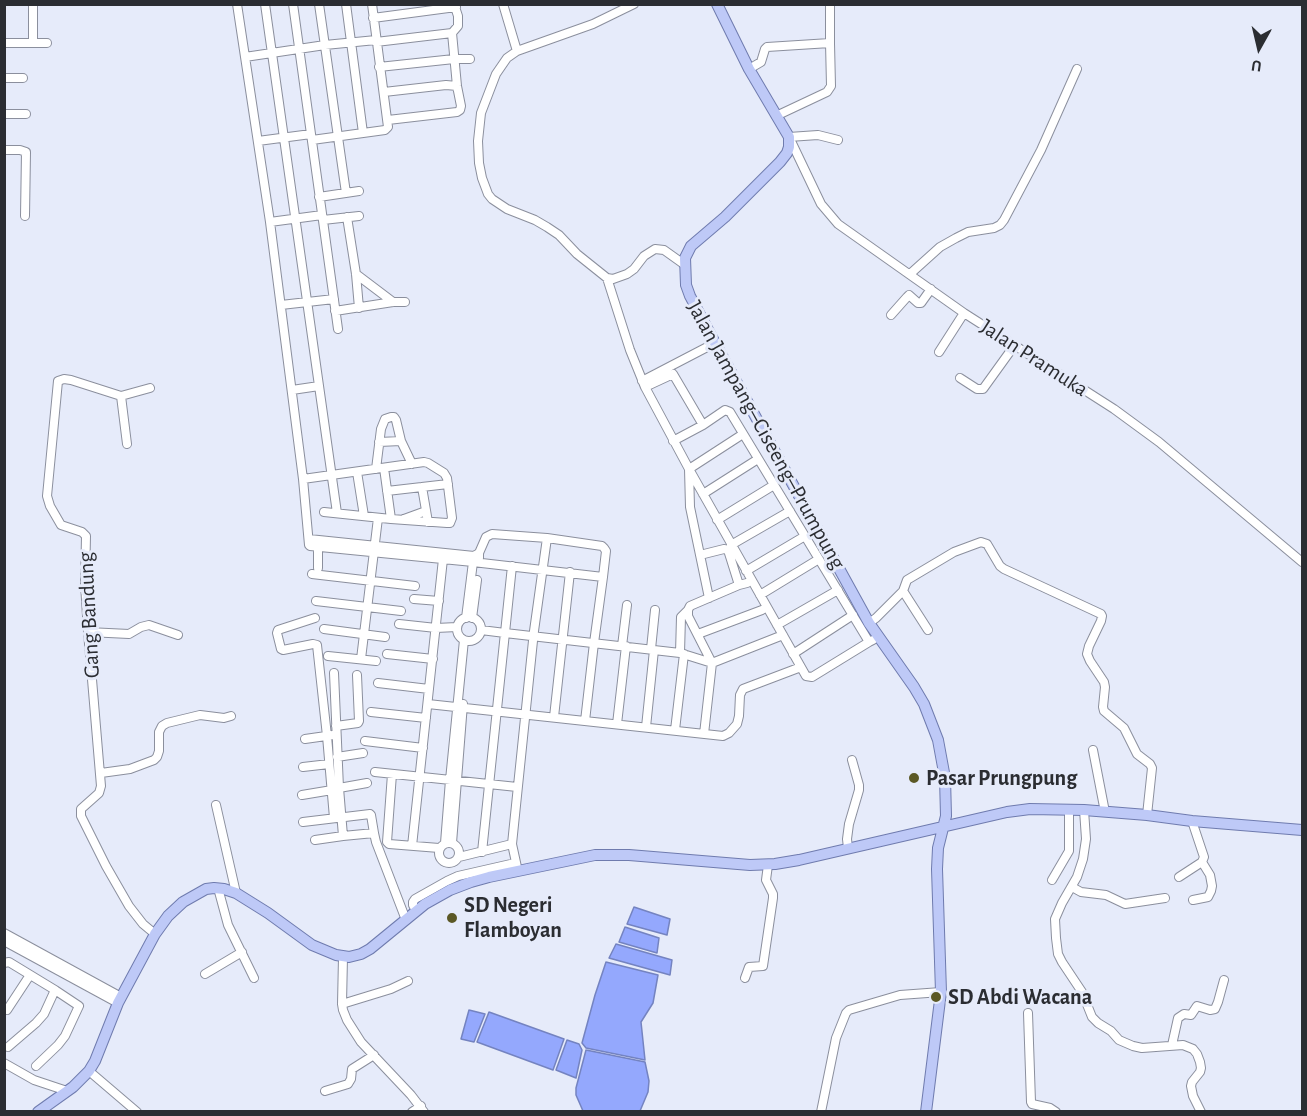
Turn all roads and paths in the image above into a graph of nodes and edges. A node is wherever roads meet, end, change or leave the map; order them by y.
1 (33, 4) edge
2 (237, 4) edge
3 (265, 4) edge
4 (292, 4) edge
5 (320, 4) edge
6 (346, 4) edge
7 (372, 4) edge
8 (503, 4) edge
9 (634, 4) edge
10 (717, 4) edge
11 (830, 4) edge
12 (455, 6) edge
13 (373, 18) junction
14 (452, 33) junction
15 (376, 41) junction
16 (4, 43) edge
17 (33, 43) junction
18 (46, 43) dead end
19 (351, 43) junction
20 (830, 43) junction
21 (325, 45) junction
22 (299, 49) junction
23 (517, 51) junction
24 (272, 53) junction
25 (244, 57) junction
26 (454, 59) junction
27 (470, 59) dead end
28 (380, 67) junction
29 (749, 69) junction
30 (1077, 69) dead end
31 (4, 78) edge
32 (23, 78) dead end
33 (457, 86) junction
34 (384, 92) junction
35 (4, 114) edge
36 (26, 114) dead end
37 (776, 116) junction
38 (387, 124) junction
39 (363, 133) junction
40 (311, 137) junction
41 (338, 137) junction
42 (789, 137) junction
43 (284, 138) junction
44 (838, 140) dead end
45 (258, 141) junction
46 (4, 150) edge
47 (359, 191) dead end
48 (346, 193) junction
49 (319, 197) junction
50 (25, 216) dead end
51 (359, 216) dead end
52 (347, 217) junction
53 (322, 218) junction
54 (295, 219) junction
55 (270, 222) junction
56 (685, 265) junction
57 (356, 274) junction
58 (910, 274) junction
59 (607, 278) junction
60 (932, 289) junction
61 (334, 298) junction
62 (307, 302) junction
63 (393, 302) junction
64 (405, 302) dead end
65 (280, 305) junction
66 (359, 308) junction
67 (335, 311) junction
68 (964, 313) junction
69 (891, 315) dead end
70 (338, 329) dead end
71 (714, 344) junction
72 (1014, 346) junction
73 (939, 352) dead end
74 (960, 378) dead end
75 (643, 384) junction
76 (319, 386) junction
77 (150, 388) dead end
78 (292, 390) junction
79 (121, 396) junction
80 (703, 425) junction
81 (743, 434) junction
82 (401, 441) junction
83 (673, 441) junction
84 (379, 442) junction
85 (127, 444) dead end
86 (758, 459) junction
87 (412, 464) junction
88 (380, 468) junction
89 (688, 469) junction
90 (357, 472) junction
91 (331, 475) junction
92 (303, 479) junction
93 (448, 484) junction
94 (774, 485) junction
95 (422, 487) junction
96 (387, 490) junction
97 (703, 494) junction
98 (426, 511) junction
99 (789, 511) junction
100 (324, 512) dead end
101 (336, 513) junction
102 (364, 516) junction
103 (378, 518) junction
104 (391, 519) junction
105 (401, 520) junction
106 (717, 520) junction
107 (428, 522) junction
108 (805, 536) junction
109 (547, 538) junction
110 (309, 539) junction
111 (731, 544) junction
112 (318, 547) junction
113 (374, 549) junction
114 (700, 555) junction
115 (477, 558) junction
116 (443, 559) junction
117 (819, 559) junction
118 (1302, 562) edge
119 (512, 566) junction
120 (542, 569) junction
121 (746, 571) junction
122 (570, 572) junction
123 (603, 577) junction
124 (370, 581) junction
125 (415, 586) dead end
126 (837, 590) junction
127 (903, 591) junction
128 (760, 595) junction
129 (709, 598) junction
130 (414, 599) dead end
131 (316, 601) dead end
132 (439, 601) junction
133 (627, 605) dead end
134 (367, 607) junction
135 (655, 610) dead end
136 (688, 610) junction
137 (762, 610) dead end
138 (401, 611) dead end
139 (853, 615) junction
140 (315, 618) dead end
141 (469, 618) junction
142 (868, 623) junction
143 (399, 624) dead end
144 (777, 625) junction
145 (458, 627) junction
146 (436, 628) junction
147 (324, 629) dead end
148 (481, 630) junction
149 (928, 630) dead end
150 (88, 632) junction
151 (505, 633) junction
152 (364, 634) junction
153 (698, 634) junction
154 (178, 635) dead end
155 (783, 635) junction
156 (534, 636) junction
157 (385, 637) dead end
158 (466, 640) junction
159 (563, 640) junction
160 (874, 640) junction
161 (594, 643) junction
162 (624, 646) junction
163 (652, 649) junction
164 (682, 653) junction
165 (387, 654) dead end
166 (793, 654) junction
167 (328, 656) dead end
168 (361, 659) junction
169 (433, 659) junction
170 (376, 661) dead end
171 (711, 663) junction
172 (801, 667) junction
173 (334, 673) dead end
174 (357, 675) dead end
175 (378, 683) dead end
176 (429, 689) junction
177 (428, 704) junction
178 (460, 707) junction
179 (497, 711) junction
180 (371, 712) dead end
181 (525, 714) junction
182 (231, 716) dead end
183 (554, 717) junction
184 (426, 718) junction
185 (585, 721) junction
186 (617, 724) junction
187 (646, 727) junction
188 (675, 730) junction
189 (333, 732) junction
190 (704, 734) junction
191 (305, 739) dead end
192 (365, 741) dead end
193 (423, 748) junction
194 (1093, 750) dead end
195 (363, 753) dead end
196 (337, 757) junction
197 (852, 760) dead end
198 (329, 764) junction
199 (303, 767) dead end
200 (375, 772) dead end
201 (101, 773) junction
202 (392, 774) junction
203 (420, 777) junction
204 (453, 780) junction
205 (367, 783) dead end
206 (489, 784) junction
207 (517, 787) junction
208 (335, 789) junction
209 (302, 795) dead end
210 (216, 805) dead end
211 (1069, 809) junction
212 (1084, 810) junction
213 (1104, 812) junction
214 (1147, 815) junction
215 (337, 817) junction
216 (1192, 821) junction
217 (303, 822) dead end
218 (943, 828) junction
219 (1302, 830) edge
220 (374, 833) junction
221 (343, 836) junction
222 (315, 840) dead end
223 (512, 844) junction
224 (446, 845) junction
225 (412, 846) junction
226 (848, 848) junction
227 (482, 852) junction
228 (457, 859) junction
229 (443, 862) junction
230 (1202, 862) junction
231 (768, 864) junction
232 (517, 867) junction
233 (1179, 877) dead end
234 (1052, 880) dead end
235 (460, 881) junction
236 (448, 886) junction
237 (1072, 887) junction
238 (218, 888) junction
239 (236, 892) junction
240 (1165, 898) dead end
241 (1193, 900) dead end
242 (406, 920) junction
243 (4, 933) edge
244 (155, 934) junction
245 (4, 941) edge
246 (242, 952) junction
247 (343, 957) junction
248 (4, 963) edge
249 (205, 974) dead end
250 (30, 975) junction
251 (255, 978) dead end
252 (745, 978) dead end
253 (1224, 980) dead end
254 (408, 981) dead end
255 (55, 990) junction
256 (941, 992) junction
257 (119, 1000) junction
258 (342, 1004) junction
259 (7, 1010) dead end
260 (1028, 1013) dead end
261 (1172, 1045) junction
262 (9, 1047) dead end
263 (374, 1055) junction
264 (4, 1063) edge
265 (36, 1066) dead end
266 (89, 1071) junction
267 (67, 1091) junction
268 (326, 1091) dead end
269 (422, 1109) edge
270 (38, 1112) edge
271 (136, 1112) edge
272 (412, 1112) edge
273 (821, 1112) edge
274 (926, 1112) edge
275 (1056, 1112) edge
276 (1201, 1112) edge

1 - 17 street
2 - 25 street
3 - 24 street
4 - 22 street
5 - 21 street
6 - 19 street
7 - 13 street
8 - 23 street
9 - 23 street
10 - 29 main road
11 - 20 street
12 - 13 street
12 - 14 street
13 - 15 street
14 - 15 street
14 - 26 street
15 - 19 street
15 - 28 street
16 - 17 street
17 - 18 street
19 - 21 street
19 - 39 street
20 - 29 street
20 - 37 street
21 - 22 street
21 - 41 street
22 - 24 street
22 - 40 street
23 - 59 street
24 - 25 street
24 - 43 street
25 - 45 street
26 - 27 street
26 - 28 street
26 - 33 street
28 - 34 street
29 - 37 main road
30 - 58 street
31 - 32 street
33 - 34 street
33 - 38 street
34 - 38 street
35 - 36 street
37 - 42 main road
38 - 39 street
39 - 41 street
40 - 41 street
40 - 43 street
40 - 49 street
41 - 48 street
42 - 44 street
42 - 56 main road
42 - 58 street, Jalan Pramuka
43 - 45 street
43 - 54 street
45 - 55 street
46 - 50 street
47 - 48 street
48 - 49 street
49 - 53 street
51 - 52 street
52 - 53 street
52 - 57 street
53 - 54 street
53 - 61 street
54 - 55 street
54 - 62 street
55 - 65 street
56 - 59 street
56 - 71 main road, Jalan Jampang–Ciseeng–Prumpung
57 - 63 street
57 - 66 street
58 - 60 street, Jalan Pramuka
59 - 75 street
60 - 68 street, Jalan Pramuka
60 - 69 street
61 - 62 street
61 - 67 street
62 - 65 street
62 - 76 street
63 - 64 street
63 - 66 street
65 - 78 street
66 - 67 street
67 - 70 street
68 - 72 street, Jalan Pramuka
68 - 73 street
71 - 75 street
71 - 142 main road, Jalan Jampang–Ciseeng–Prumpung
72 - 74 street
72 - 118 street, Jalan Pramuka
75 - 80 street
75 - 83 street
76 - 78 street
76 - 91 street
77 - 79 street
78 - 92 street
79 - 85 street
79 - 150 street, Gang Bandung
80 - 81 street
80 - 83 street
81 - 86 street
81 - 89 street
82 - 84 street
82 - 84 street
82 - 87 street
83 - 89 street
84 - 88 street
86 - 94 street
86 - 97 street
87 - 88 street
87 - 93 street
88 - 90 street
88 - 96 street
89 - 97 street
89 - 114 street
90 - 91 street
90 - 102 street
91 - 92 street
91 - 101 street
92 - 110 street
93 - 95 street
93 - 107 street
94 - 99 street
94 - 106 street
95 - 96 street
95 - 98 street
96 - 104 street
97 - 106 street
98 - 105 street
98 - 107 street
99 - 108 street
99 - 111 street
100 - 101 street
101 - 102 street
102 - 103 street
103 - 104 street
103 - 113 street
104 - 105 street
105 - 107 street
106 - 111 street
108 - 117 street
108 - 121 street
109 - 115 street
109 - 120 street
109 - 123 street
110 - 112 street
110 - 113 street
111 - 121 street
112 - 113 street
112 - 124 street
113 - 115 street
113 - 116 street
113 - 124 street
114 - 129 street
114 - 129 street
115 - 116 street
115 - 119 street
115 - 141 street
116 - 132 street
117 - 126 street
117 - 128 street
119 - 120 street
119 - 151 street
120 - 122 street
120 - 156 street
121 - 128 street
122 - 123 street
122 - 159 street
123 - 161 street
124 - 125 street
124 - 134 street
126 - 139 street
126 - 144 street
127 - 142 street
127 - 149 street
127 - 214 street
128 - 144 street
129 - 136 street
130 - 132 street
131 - 134 street
132 - 146 street
133 - 162 street
134 - 138 street
134 - 152 street
135 - 163 street
136 - 153 street
136 - 164 street
137 - 153 street
139 - 160 street
139 - 166 street
140 - 189 street
141 - 145 street
141 - 148 street
142 - 160 main road, Jalan Jampang–Ciseeng–Prumpung
143 - 146 street
144 - 155 street
145 - 146 street
145 - 158 street
146 - 169 street
147 - 152 street
148 - 151 street
148 - 158 street
150 - 154 street
150 - 201 street, Gang Bandung
151 - 156 street
151 - 179 street
152 - 157 street
152 - 168 street
153 - 171 street
155 - 166 street
155 - 171 street
156 - 159 street
156 - 181 street
158 - 178 street
159 - 161 street
159 - 183 street
160 - 172 street
160 - 218 main road, Jalan Jampang–Ciseeng–Prumpung
161 - 162 street
161 - 185 street
162 - 163 street
162 - 186 street
163 - 164 street
163 - 187 street
164 - 171 street
164 - 188 street
165 - 169 street
166 - 172 street
167 - 168 street
168 - 170 street
169 - 176 street
171 - 190 street
172 - 190 street
173 - 189 street
174 - 189 street
175 - 176 street
176 - 177 street
177 - 178 street
177 - 184 street
178 - 179 street
178 - 204 street
179 - 181 street
179 - 206 street
180 - 184 street
181 - 183 street
181 - 207 street
182 - 201 street
183 - 185 street
184 - 193 street
185 - 186 street
186 - 187 street
187 - 188 street
188 - 190 street
189 - 191 street
189 - 196 street
189 - 198 street
192 - 193 street
193 - 203 street
194 - 213 street
195 - 196 street
196 - 208 street
197 - 226 street
198 - 199 street
198 - 208 street
200 - 202 street
201 - 244 street, Gang Bandung
202 - 203 street
202 - 225 street
203 - 204 street
203 - 225 street
204 - 206 street
204 - 224 street
205 - 208 street
206 - 207 street
206 - 227 street
207 - 223 street
208 - 209 street
208 - 215 street
210 - 239 street
211 - 212 main road
211 - 218 main road
211 - 234 street
212 - 213 main road
212 - 237 street
213 - 214 main road
214 - 216 main road
215 - 217 street
215 - 220 street
215 - 221 street
216 - 219 main road
216 - 230 street
218 - 226 main road
218 - 256 main road, Jalan Jampang–Ciseeng–Prumpung
220 - 221 street
220 - 242 street
221 - 222 street
223 - 227 street
223 - 232 street
224 - 225 street
224 - 228 street
224 - 229 street
226 - 231 main road
227 - 228 street
228 - 229 street
228 - 235 street
229 - 236 street
230 - 233 street
230 - 241 street
231 - 232 main road
231 - 252 street
232 - 235 main road
235 - 236 main road
236 - 242 main road
237 - 240 street
237 - 261 street
238 - 239 main road
238 - 244 main road
238 - 246 street
239 - 247 main road
242 - 247 main road
243 - 257 street
244 - 257 main road
245 - 257 street
246 - 249 street
246 - 251 street
247 - 258 street
248 - 250 street
250 - 255 street
250 - 259 street
253 - 261 street
254 - 258 street
255 - 262 street
255 - 265 street
256 - 273 street
256 - 274 main road, Jalan Jampang–Ciseeng–Prumpung
257 - 266 main road
258 - 263 street
260 - 275 street
261 - 276 street
263 - 268 street
263 - 269 street
264 - 267 street
266 - 267 main road
266 - 271 street
267 - 270 main road
269 - 272 street

